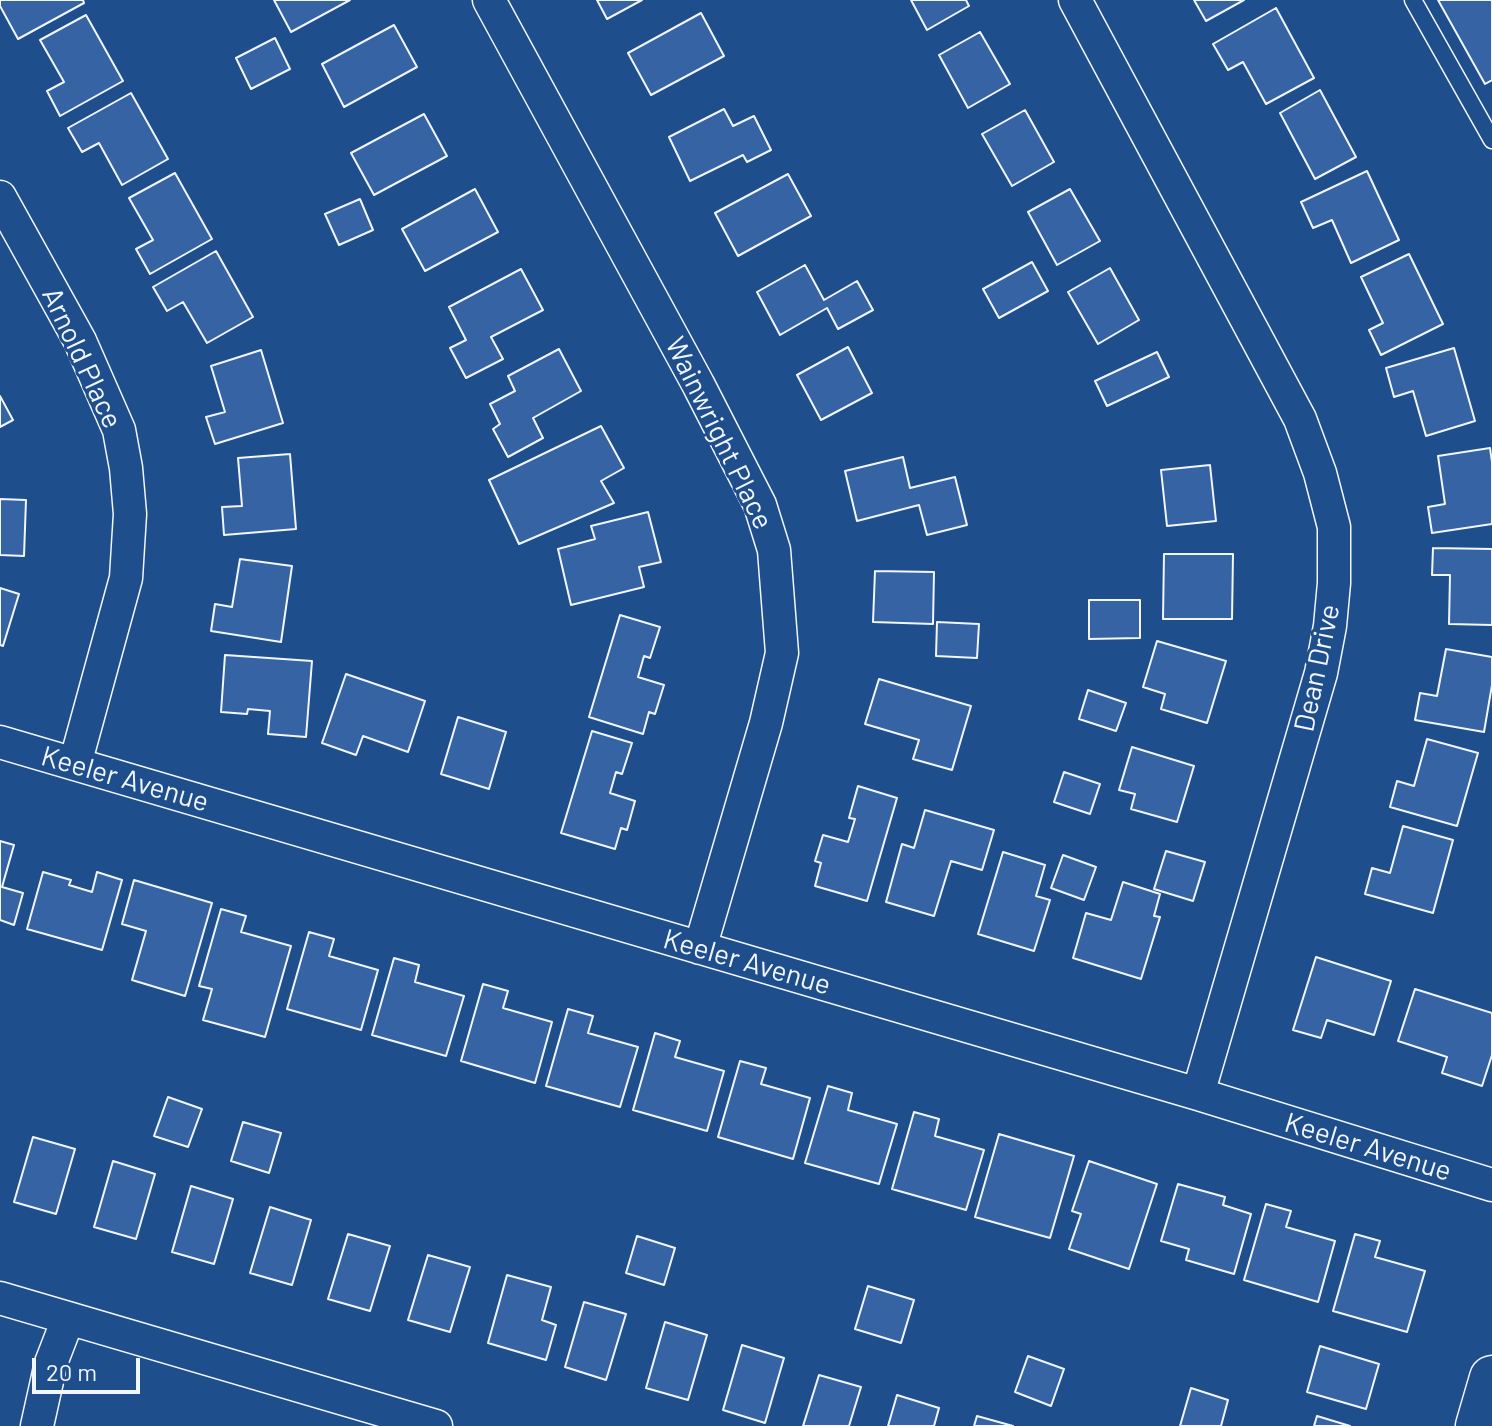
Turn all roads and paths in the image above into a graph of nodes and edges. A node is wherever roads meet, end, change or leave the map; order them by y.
1 (489, 0) edge
2 (1075, 0) edge
3 (1413, 0) edge
4 (1492, 140) edge
5 (0, 197) edge
6 (0, 742) edge
7 (75, 764) junction
8 (700, 948) junction
9 (1198, 1094) junction
10 (1492, 1185) edge
11 (0, 1298) edge
12 (68, 1319) junction
13 (1492, 1378) edge
14 (37, 1426) edge
15 (436, 1426) edge
16 (1478, 1426) edge

1 - 8 street, Wainwright Place
2 - 9 street, Dean Drive
3 - 4 lane
5 - 7 street, Arnold Place
6 - 7 street, Keeler Avenue
7 - 8 street, Keeler Avenue
8 - 9 street, Keeler Avenue
9 - 10 street, Keeler Avenue
11 - 12 street
12 - 14 street
12 - 15 street
13 - 16 main road

